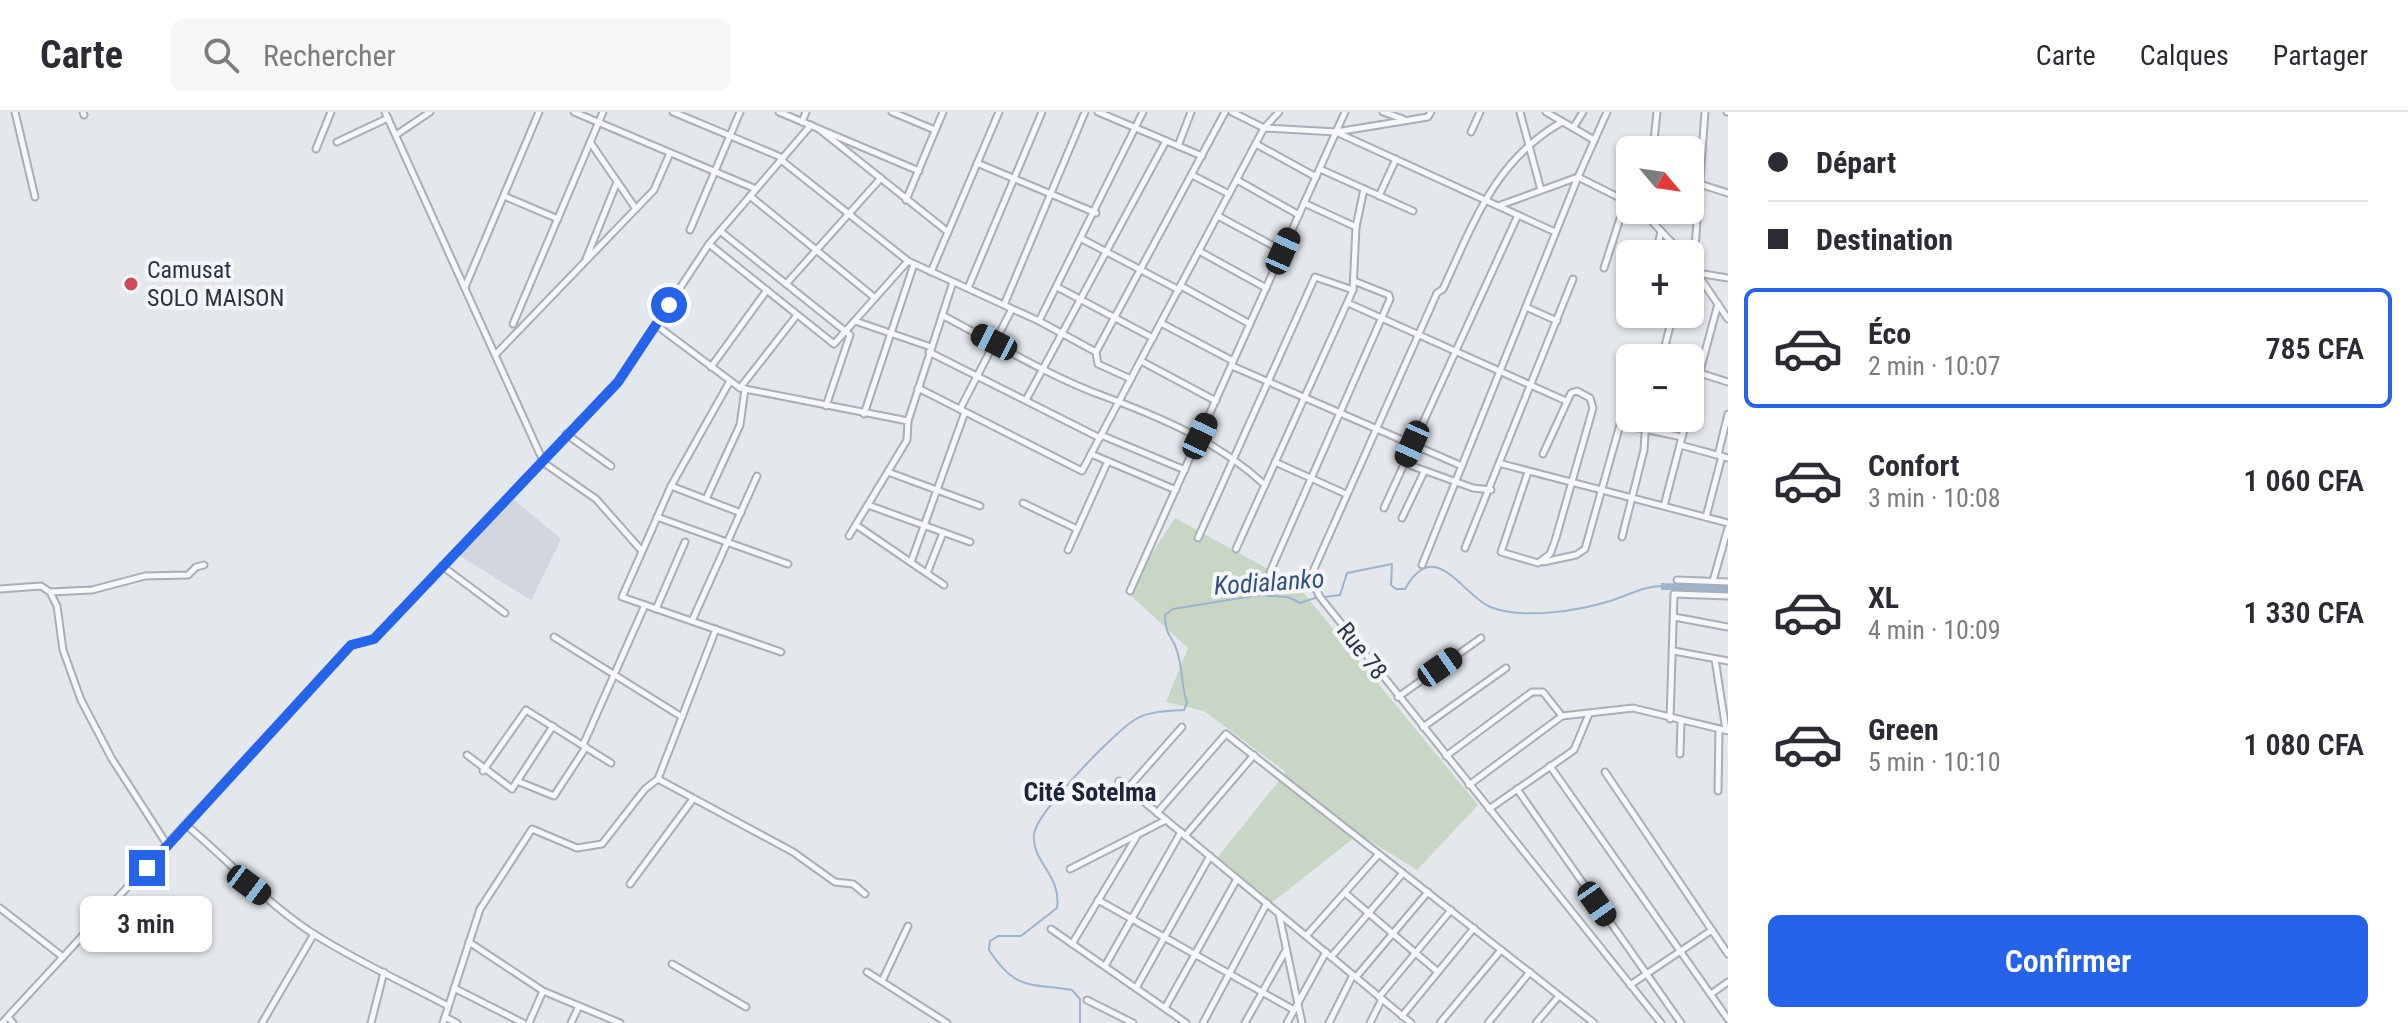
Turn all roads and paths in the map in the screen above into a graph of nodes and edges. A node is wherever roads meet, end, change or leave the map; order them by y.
1 (15, 112) edge
2 (331, 112) edge
3 (430, 112) edge
4 (539, 112) edge
5 (574, 112) edge
6 (603, 112) edge
7 (673, 112) edge
8 (740, 112) edge
9 (779, 112) edge
10 (806, 112) edge
11 (892, 112) edge
12 (943, 112) edge
13 (999, 112) edge
14 (1042, 112) edge
15 (1085, 112) edge
16 (1098, 112) edge
17 (1143, 112) edge
18 (1191, 112) edge
19 (1225, 112) edge
20 (1232, 112) edge
21 (1279, 112) edge
22 (1337, 112) edge
23 (1345, 112) edge
24 (1431, 112) edge
25 (1480, 112) edge
26 (1520, 112) edge
27 (1546, 112) edge
28 (1583, 112) edge
29 (1607, 112) edge
30 (1657, 112) edge
31 (1705, 112) edge
32 (1386, 113) edge
33 (386, 115) edge
34 (1408, 121) junction
35 (598, 122) junction
36 (802, 122) junction
37 (1340, 122) junction
38 (1562, 122) junction
39 (811, 125) junction
40 (1136, 128) junction
41 (1264, 128) junction
42 (1573, 128) junction
43 (819, 129) junction
44 (935, 130) junction
45 (1336, 132) junction
46 (1471, 132) dead end
47 (396, 135) junction
48 (730, 136) junction
49 (1654, 136) edge
50 (1703, 136) edge
51 (1594, 140) junction
52 (1166, 141) junction
53 (337, 142) dead end
54 (590, 142) junction
55 (1256, 144) junction
56 (1528, 144) junction
57 (1178, 146) junction
58 (316, 149) dead end
59 (670, 153) junction
60 (1202, 156) junction
61 (782, 159) junction
62 (1396, 159) junction
63 (977, 163) junction
64 (1320, 169) junction
65 (715, 171) junction
66 (919, 171) junction
67 (1192, 175) junction
68 (1316, 177) junction
69 (1578, 177) junction
70 (881, 178) junction
71 (1014, 178) junction
72 (1237, 180) junction
73 (617, 182) junction
74 (1704, 184) edge
75 (756, 189) junction
76 (1364, 189) junction
77 (1541, 190) junction
78 (1728, 193) edge
79 (1051, 194) junction
80 (1229, 194) junction
81 (1616, 195) edge
82 (504, 196) junction
83 (750, 196) junction
84 (1379, 196) junction
85 (35, 197) dead end
86 (1484, 199) junction
87 (906, 200) junction
88 (1304, 203) junction
89 (1498, 206) junction
90 (636, 209) junction
91 (1413, 211) dead end
92 (1096, 213) junction
93 (849, 214) junction
94 (1299, 215) junction
95 (1518, 215) junction
96 (1218, 216) junction
97 (558, 219) junction
98 (1620, 224) edge
99 (1656, 224) edge
100 (1356, 227) junction
101 (690, 230) dead end
102 (1661, 230) junction
103 (720, 231) junction
104 (948, 232) junction
105 (1555, 232) junction
106 (1082, 239) junction
107 (1659, 240) edge
108 (1670, 240) edge
109 (709, 244) junction
110 (816, 250) junction
111 (1199, 251) junction
112 (1283, 251) junction
113 (1106, 252) junction
114 (911, 262) junction
115 (584, 263) junction
116 (1604, 268) dead end
117 (1141, 270) junction
118 (931, 272) junction
119 (1704, 274) edge
120 (1728, 278) edge
121 (1573, 279) dead end
122 (1354, 281) junction
123 (953, 282) junction
124 (786, 284) junction
125 (1704, 284) edge
126 (1057, 287) junction
127 (465, 288) junction
128 (968, 288) junction
129 (1180, 288) junction
130 (1266, 288) junction
131 (767, 290) junction
132 (1353, 290) junction
133 (875, 298) junction
134 (1080, 300) junction
135 (1348, 303) junction
136 (1718, 304) junction
137 (1004, 305) junction
138 (1526, 307) junction
139 (1012, 309) junction
140 (797, 315) junction
141 (942, 315) junction
142 (1115, 318) junction
143 (1382, 319) junction
144 (1728, 319) edge
145 (855, 321) junction
146 (1039, 321) junction
147 (1557, 321) junction
148 (1161, 323) junction
149 (513, 324) dead end
150 (1250, 324) junction
151 (656, 325) junction
152 (845, 332) junction
153 (891, 334) junction
154 (1062, 334) junction
155 (1418, 335) junction
156 (1153, 338) junction
157 (994, 342) junction
158 (930, 350) junction
159 (1454, 351) junction
160 (1096, 352) junction
161 (496, 354) junction
162 (1704, 358) edge
163 (1141, 361) junction
164 (1232, 363) junction
165 (711, 367) junction
166 (1044, 367) junction
167 (1500, 371) junction
168 (1704, 374) edge
169 (977, 376) junction
170 (1131, 379) junction
171 (730, 381) junction
172 (1268, 382) junction
173 (1728, 382) edge
174 (1531, 386) junction
175 (742, 388) junction
176 (918, 388) junction
177 (1305, 397) junction
178 (1026, 400) junction
179 (1120, 400) junction
180 (1216, 401) junction
181 (1566, 401) junction
182 (826, 406) junction
183 (962, 411) junction
184 (1340, 413) junction
185 (864, 414) junction
186 (1728, 414) edge
187 (908, 421) junction
188 (1376, 428) junction
189 (1618, 432) edge
190 (1643, 432) edge
191 (1658, 432) edge
192 (1683, 432) edge
193 (566, 434) junction
194 (1200, 436) junction
195 (1101, 437) junction
196 (1682, 437) junction
197 (1412, 444) junction
198 (1680, 445) junction
199 (1091, 454) junction
200 (1543, 454) dead end
201 (1723, 456) edge
202 (1234, 457) junction
203 (1108, 461) junction
204 (1275, 462) junction
205 (544, 463) junction
206 (1404, 463) junction
207 (1502, 464) junction
208 (611, 466) dead end
209 (1462, 466) junction
210 (1185, 470) junction
211 (888, 472) junction
212 (1424, 472) junction
213 (1528, 472) junction
214 (757, 476) dead end
215 (1311, 478) junction
216 (1572, 480) junction
217 (1455, 482) junction
218 (1265, 485) junction
219 (671, 486) junction
220 (1601, 488) junction
221 (937, 490) junction
222 (1176, 490) junction
223 (1491, 490) junction
224 (1346, 494) junction
225 (1632, 497) junction
226 (706, 499) junction
227 (1023, 503) dead end
228 (868, 505) junction
229 (980, 506) dead end
230 (1664, 506) junction
231 (1384, 508) dead end
232 (741, 513) junction
233 (657, 517) junction
234 (1706, 517) junction
235 (1402, 518) dead end
236 (856, 525) junction
237 (1728, 525) edge
238 (924, 526) junction
239 (1077, 529) junction
240 (943, 533) junction
241 (849, 536) dead end
242 (1622, 537) dead end
243 (1198, 538) dead end
244 (685, 542) dead end
245 (728, 542) junction
246 (970, 542) dead end
247 (1465, 548) dead end
248 (1236, 549) dead end
249 (641, 550) junction
250 (1068, 550) dead end
251 (911, 562) junction
252 (1542, 563) junction
253 (788, 564) dead end
254 (204, 565) dead end
255 (1422, 565) dead end
256 (442, 566) junction
257 (1270, 572) dead end
258 (927, 573) junction
259 (1677, 580) dead end
260 (1713, 581) junction
261 (1728, 582) edge
262 (944, 585) dead end
263 (0, 589) edge
264 (1130, 591) dead end
265 (50, 592) junction
266 (1728, 596) edge
267 (645, 605) junction
268 (656, 609) junction
269 (505, 613) dead end
270 (1674, 617) junction
271 (692, 621) junction
272 (1728, 627) edge
273 (716, 629) junction
274 (554, 637) dead end
275 (1481, 638) dead end
276 (1674, 651) junction
277 (781, 652) dead end
278 (1715, 659) junction
279 (1728, 661) edge
280 (1506, 668) dead end
281 (614, 675) junction
282 (1398, 697) junction
283 (1589, 714) junction
284 (1562, 716) junction
285 (682, 717) junction
286 (1670, 719) junction
287 (1681, 722) junction
288 (553, 726) junction
289 (1182, 727) dead end
290 (1423, 727) junction
291 (1724, 730) edge
292 (584, 746) junction
293 (1680, 754) dead end
294 (467, 755) dead end
295 (1254, 755) junction
296 (1446, 756) junction
297 (611, 763) dead end
298 (1550, 766) junction
299 (483, 771) junction
300 (1605, 772) dead end
301 (658, 779) junction
302 (517, 781) junction
303 (1119, 781) dead end
304 (1469, 785) junction
305 (1128, 788) junction
306 (1517, 789) junction
307 (1718, 791) dead end
308 (693, 799) junction
309 (1489, 809) junction
310 (1157, 813) junction
311 (1166, 820) junction
312 (186, 825) junction
313 (1183, 834) junction
314 (1137, 836) junction
315 (168, 846) junction
316 (1379, 854) junction
317 (1210, 856) junction
318 (1070, 869) dead end
319 (1403, 873) junction
320 (1237, 879) junction
321 (630, 884) dead end
322 (1428, 892) junction
323 (1345, 893) junction
324 (865, 894) dead end
325 (1098, 900) junction
326 (1267, 903) junction
327 (0, 908) edge
328 (1451, 910) junction
329 (1279, 913) junction
330 (1369, 913) junction
331 (1131, 919) junction
332 (908, 926) dead end
333 (1474, 928) junction
334 (1051, 929) dead end
335 (1712, 930) junction
336 (1393, 933) junction
337 (314, 934) junction
338 (1306, 936) junction
339 (1164, 937) junction
340 (469, 942) junction
341 (1072, 944) junction
342 (1286, 949) junction
343 (1501, 950) junction
344 (1679, 950) junction
345 (1415, 953) junction
346 (1195, 954) junction
347 (1728, 954) edge
348 (1328, 955) junction
349 (63, 957) junction
350 (672, 964) dead end
351 (1105, 966) junction
352 (384, 972) junction
353 (867, 972) dead end
354 (1438, 972) junction
355 (1530, 972) junction
356 (1229, 973) junction
357 (1645, 974) junction
358 (1354, 976) junction
359 (883, 979) junction
360 (1728, 982) edge
361 (1630, 985) junction
362 (454, 988) junction
363 (1136, 988) junction
364 (543, 991) junction
365 (1263, 992) junction
366 (1711, 994) junction
367 (1559, 996) junction
368 (1381, 998) junction
369 (1087, 1000) dead end
370 (448, 1006) junction
371 (579, 1006) junction
372 (746, 1007) dead end
373 (1296, 1007) junction
374 (1165, 1008) junction
375 (1402, 1016) junction
376 (8, 1017) junction
377 (1728, 1019) edge
378 (444, 1020) edge
379 (1584, 1020) edge
380 (2, 1023) edge
381 (13, 1023) edge
382 (262, 1023) edge
383 (371, 1023) edge
384 (457, 1023) edge
385 (526, 1023) edge
386 (571, 1023) edge
387 (620, 1023) edge
388 (947, 1023) edge
389 (1133, 1023) edge
390 (1186, 1023) edge
391 (1203, 1023) edge
392 (1245, 1023) edge
393 (1287, 1023) edge
394 (1302, 1023) edge
395 (1329, 1023) edge
396 (1370, 1023) edge
397 (1411, 1023) edge
398 (1440, 1023) edge
399 (1488, 1023) edge
400 (1536, 1023) edge
401 (1594, 1023) edge
402 (1661, 1023) edge
403 (1681, 1023) edge

1 - 85 street
2 - 58 street
3 - 47 street
4 - 82 street
5 - 35 street
6 - 35 street
7 - 48 street
8 - 48 street
9 - 36 street
10 - 36 street
11 - 44 street
12 - 44 street
13 - 63 street
14 - 71 street
15 - 79 street
16 - 40 street
17 - 40 street
18 - 57 street
19 - 60 street
20 - 41 street
21 - 41 street
22 - 37 street
23 - 37 street
24 - 34 street
25 - 46 street
26 - 56 street
27 - 38 street
28 - 42 street
29 - 51 street
30 - 49 street
31 - 50 street
32 - 34 street
33 - 47 street
33 - 53 street
34 - 45 street
35 - 54 street
35 - 59 street
36 - 39 street
37 - 45 street
38 - 42 street
38 - 56 street, Rue 78
39 - 43 street
39 - 61 street
40 - 52 street
40 - 92 street
41 - 45 street
41 - 55 street
42 - 51 street
43 - 66 street
43 - 70 street
44 - 66 street
45 - 62 street
45 - 64 street
47 - 127 street
48 - 61 street
48 - 65 street
51 - 69 street
52 - 57 street
52 - 113 street
54 - 73 street
54 - 97 street
55 - 68 street
55 - 72 street
56 - 77 street
56 - 86 street, Rue 78
57 - 60 street
59 - 65 street
59 - 90 street
60 - 67 street
61 - 75 street
61 - 93 street
62 - 84 street
62 - 86 street
63 - 71 street
63 - 104 street
64 - 68 street
64 - 76 street
65 - 75 street
65 - 101 street
66 - 87 street
67 - 80 street
67 - 117 street
68 - 88 street
69 - 77 street
69 - 81 street
69 - 105 street
70 - 87 street
70 - 93 street
71 - 79 street
71 - 128 street
72 - 80 street
72 - 94 street
73 - 90 street
73 - 115 street
74 - 78 street
75 - 83 street
76 - 84 street
76 - 100 street
77 - 89 street
79 - 92 street
79 - 137 street
80 - 96 street
82 - 97 street
82 - 127 street
83 - 103 street
83 - 110 street
84 - 91 street
86 - 89 street
86 - 155 street, Rue 78
87 - 104 street
88 - 94 street
88 - 100 street
89 - 95 street
90 - 115 street
92 - 106 street
93 - 110 street
93 - 114 street
94 - 112 street
95 - 105 street
95 - 159 street
96 - 111 street
96 - 112 street
97 - 149 street
98 - 116 street
99 - 102 street
100 - 122 street
102 - 107 street
102 - 108 street
103 - 109 street
103 - 124 street
104 - 118 street
105 - 138 street
106 - 113 street
106 - 126 street
109 - 131 street
109 - 151 street
110 - 124 street
110 - 133 street
111 - 129 street
111 - 130 street
112 - 130 street
113 - 117 street
113 - 134 street
114 - 118 street
114 - 133 street
114 - 153 street
115 - 161 street
117 - 129 street
117 - 142 street
118 - 123 street
119 - 120 street
121 - 147 street
122 - 132 street
122 - 143 street
123 - 128 street
123 - 141 street
124 - 152 street
125 - 136 street
126 - 134 street
126 - 146 street
127 - 161 street
128 - 137 street
129 - 148 street
129 - 150 street
130 - 150 street
131 - 140 street
131 - 165 street
132 - 135 street
132 - 172 street
133 - 145 street
134 - 142 street
134 - 154 street
135 - 143 street
135 - 177 street
136 - 144 street
136 - 162 street
137 - 139 street
138 - 147 street
138 - 167 street
139 - 146 street
139 - 157 street
140 - 152 street
140 - 175 street
141 - 157 street
141 - 158 street
142 - 156 street
142 - 160 street
143 - 155 street
143 - 184 street
145 - 152 street
145 - 153 street
146 - 154 street
147 - 174 street
148 - 156 street
148 - 164 street
150 - 164 street
151 - 165 street
151 - 193 street
152 - 182 street
153 - 158 street
153 - 185 street
154 - 160 street
154 - 166 street
155 - 159 street
155 - 188 street, Rue 78
156 - 163 street
157 - 166 street
157 - 169 street
158 - 169 street
158 - 176 street
159 - 167 street
159 - 197 street
160 - 170 street
161 - 205 street
163 - 170 street
163 - 180 street
164 - 172 street
164 - 180 street
165 - 171 street
166 - 178 street
166 - 179 street
167 - 174 street
167 - 209 street
168 - 173 street
169 - 178 street
169 - 183 street
170 - 179 street
171 - 175 street
171 - 219 street
172 - 177 street
172 - 202 street
174 - 181 street
174 - 207 street
175 - 182 street
175 - 226 street
176 - 183 street
176 - 187 street
177 - 184 street
177 - 204 street
178 - 195 street
179 - 194 street
179 - 195 street
180 - 194 street
181 - 200 street
181 - 216 street
182 - 185 street
183 - 199 street
183 - 221 street
184 - 188 street
184 - 215 street
185 - 187 street
186 - 201 street
187 - 211 street
188 - 197 street
188 - 224 street, Rue 78
189 - 220 street
190 - 225 street
191 - 196 street
192 - 196 street
193 - 205 street
193 - 208 street
194 - 202 street
194 - 210 street
195 - 199 street
195 - 210 street
196 - 198 street
197 - 206 street
197 - 209 street
198 - 201 street
198 - 230 street
199 - 203 street
201 - 234 street
202 - 218 street
202 - 243 street
203 - 222 street
203 - 239 street
204 - 215 street
204 - 218 street
205 - 249 street
205 - 256 street
206 - 212 street
206 - 231 street
207 - 213 street
207 - 223 street
209 - 217 street
210 - 222 street
211 - 221 street
211 - 228 street
212 - 217 street
212 - 235 street
213 - 216 street
213 - 252 street
214 - 232 street
215 - 224 street
215 - 257 street
216 - 220 street
216 - 252 street
217 - 223 street
217 - 255 street
218 - 248 street
219 - 226 street
219 - 233 street
220 - 225 street
220 - 252 street
221 - 229 street
221 - 238 street
222 - 264 street
223 - 247 street
224 - 282 street, Rue 78
225 - 230 street
225 - 242 street
226 - 232 street
227 - 239 street
228 - 236 street
228 - 238 street
230 - 234 street
232 - 245 street
233 - 245 street
233 - 249 street
234 - 237 street
236 - 241 street
236 - 251 street
237 - 260 street
238 - 240 street
238 - 251 street
239 - 250 street
240 - 246 street
240 - 258 street
244 - 268 street
245 - 253 street
245 - 271 street
249 - 267 street
251 - 258 street
254 - 265 street
256 - 269 street
256 - 312 street
258 - 262 street
259 - 260 street
260 - 261 street
263 - 265 street
265 - 315 street
266 - 270 street
267 - 268 street
267 - 281 street
268 - 271 street
270 - 272 street
270 - 276 street
271 - 273 street
273 - 277 street
273 - 285 street
274 - 281 street
275 - 282 street
276 - 278 street
276 - 286 street
278 - 279 street
278 - 291 street
280 - 290 street
281 - 285 street
281 - 292 street
282 - 290 street, Rue 78
283 - 284 street
283 - 286 street
283 - 298 street
284 - 296 street
284 - 304 street
285 - 301 street
286 - 287 street
287 - 291 street
287 - 293 street
288 - 292 street
288 - 299 street
288 - 302 street
289 - 305 street
290 - 296 street, Rue 78
291 - 307 street
292 - 297 street
292 - 302 street
294 - 299 street
295 - 310 street
295 - 313 street
295 - 316 street
296 - 304 street, Rue 78
298 - 306 street
298 - 344 street
299 - 302 street
300 - 335 street
301 - 308 street
301 - 340 street
303 - 305 street
304 - 309 street, Rue 78
305 - 310 street
306 - 309 street
306 - 357 street
308 - 321 street
308 - 324 street
309 - 361 street, Rue 78
310 - 311 street
311 - 313 street
311 - 314 street
312 - 315 street
312 - 337 street
313 - 317 street
313 - 331 street
314 - 318 street
314 - 325 street
315 - 349 street
316 - 319 street
316 - 323 street
317 - 320 street
317 - 339 street
319 - 322 street
319 - 330 street
320 - 326 street
320 - 346 street
322 - 328 street
322 - 336 street
323 - 330 street
323 - 338 street
325 - 331 street
325 - 341 street
326 - 329 street
326 - 356 street
327 - 349 street
328 - 333 street
328 - 345 street
329 - 338 street
329 - 342 street
330 - 336 street
330 - 348 street
331 - 339 street
331 - 351 street
332 - 359 street
333 - 343 street
333 - 354 street
334 - 341 street
335 - 344 street
335 - 347 street
336 - 345 street
336 - 358 street
337 - 352 street
337 - 382 street
338 - 348 street
339 - 346 street
339 - 363 street
340 - 362 street
340 - 364 street
341 - 351 street
342 - 365 street
342 - 373 street
343 - 355 street
343 - 398 street
344 - 357 street
344 - 366 street
345 - 354 street
345 - 368 street
346 - 356 street
346 - 374 street
348 - 358 street
348 - 373 street
349 - 376 street
350 - 372 street
351 - 363 street
352 - 370 street
352 - 383 street
353 - 359 street
354 - 375 street
355 - 367 street
355 - 399 street
356 - 365 street
356 - 391 street
357 - 361 street
357 - 403 street
358 - 368 street
358 - 395 street
359 - 388 street
360 - 366 street
361 - 402 street, Rue 78
362 - 370 street
362 - 385 street
363 - 374 street
364 - 371 street
364 - 385 street
365 - 373 street
365 - 392 street
366 - 377 street
367 - 379 street
367 - 400 street
368 - 375 street
368 - 396 street
369 - 389 street
370 - 378 street
371 - 386 street
371 - 387 street
373 - 393 street
373 - 394 street
374 - 390 street
375 - 397 street
376 - 380 street
376 - 381 street
378 - 384 street
379 - 401 street

